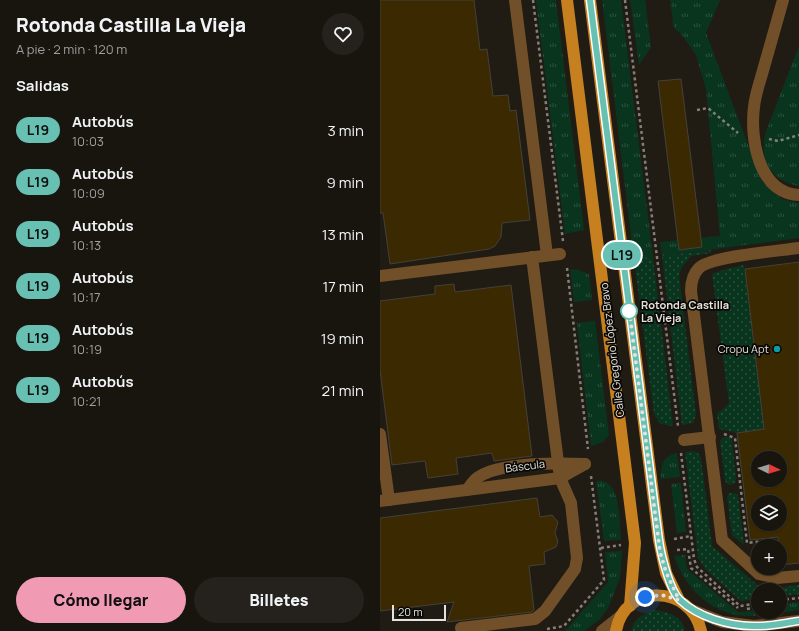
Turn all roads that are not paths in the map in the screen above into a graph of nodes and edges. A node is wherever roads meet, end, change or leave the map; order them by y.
1 (515, 0) edge
2 (567, 0) edge
3 (590, 0) edge
4 (783, 0) edge
5 (799, 195) edge
6 (799, 248) edge
7 (563, 253) road end
8 (547, 255) junction
9 (532, 257) junction
10 (380, 276) edge
11 (380, 434) edge
12 (716, 436) junction
13 (681, 440) road end
14 (554, 463) junction
15 (560, 478) junction
16 (467, 490) junction
17 (384, 500) edge
18 (799, 576) edge
19 (679, 600) junction
20 (630, 606) junction
21 (692, 610) junction
22 (621, 616) junction
23 (799, 621) edge
24 (460, 628) dead end
25 (750, 629) edge
26 (602, 631) edge
27 (616, 631) edge
28 (702, 631) edge

1 - 8 street
2 - 20 main road, Calle Gregorio López Bravo
3 - 19 main road, Calle Gregorio López Bravo
4 - 5 street
6 - 12 street
7 - 8 street
8 - 9 street
9 - 10 street
9 - 14 street
11 - 17 street
12 - 13 street
12 - 18 street
14 - 15 street
14 - 15 street, Báscula
14 - 16 street, Báscula
15 - 16 street
15 - 24 street
16 - 17 street
19 - 20 main road
19 - 21 main road
20 - 22 main road
21 - 25 street
21 - 28 main road
22 - 26 street
22 - 27 main road
23 - 25 street

